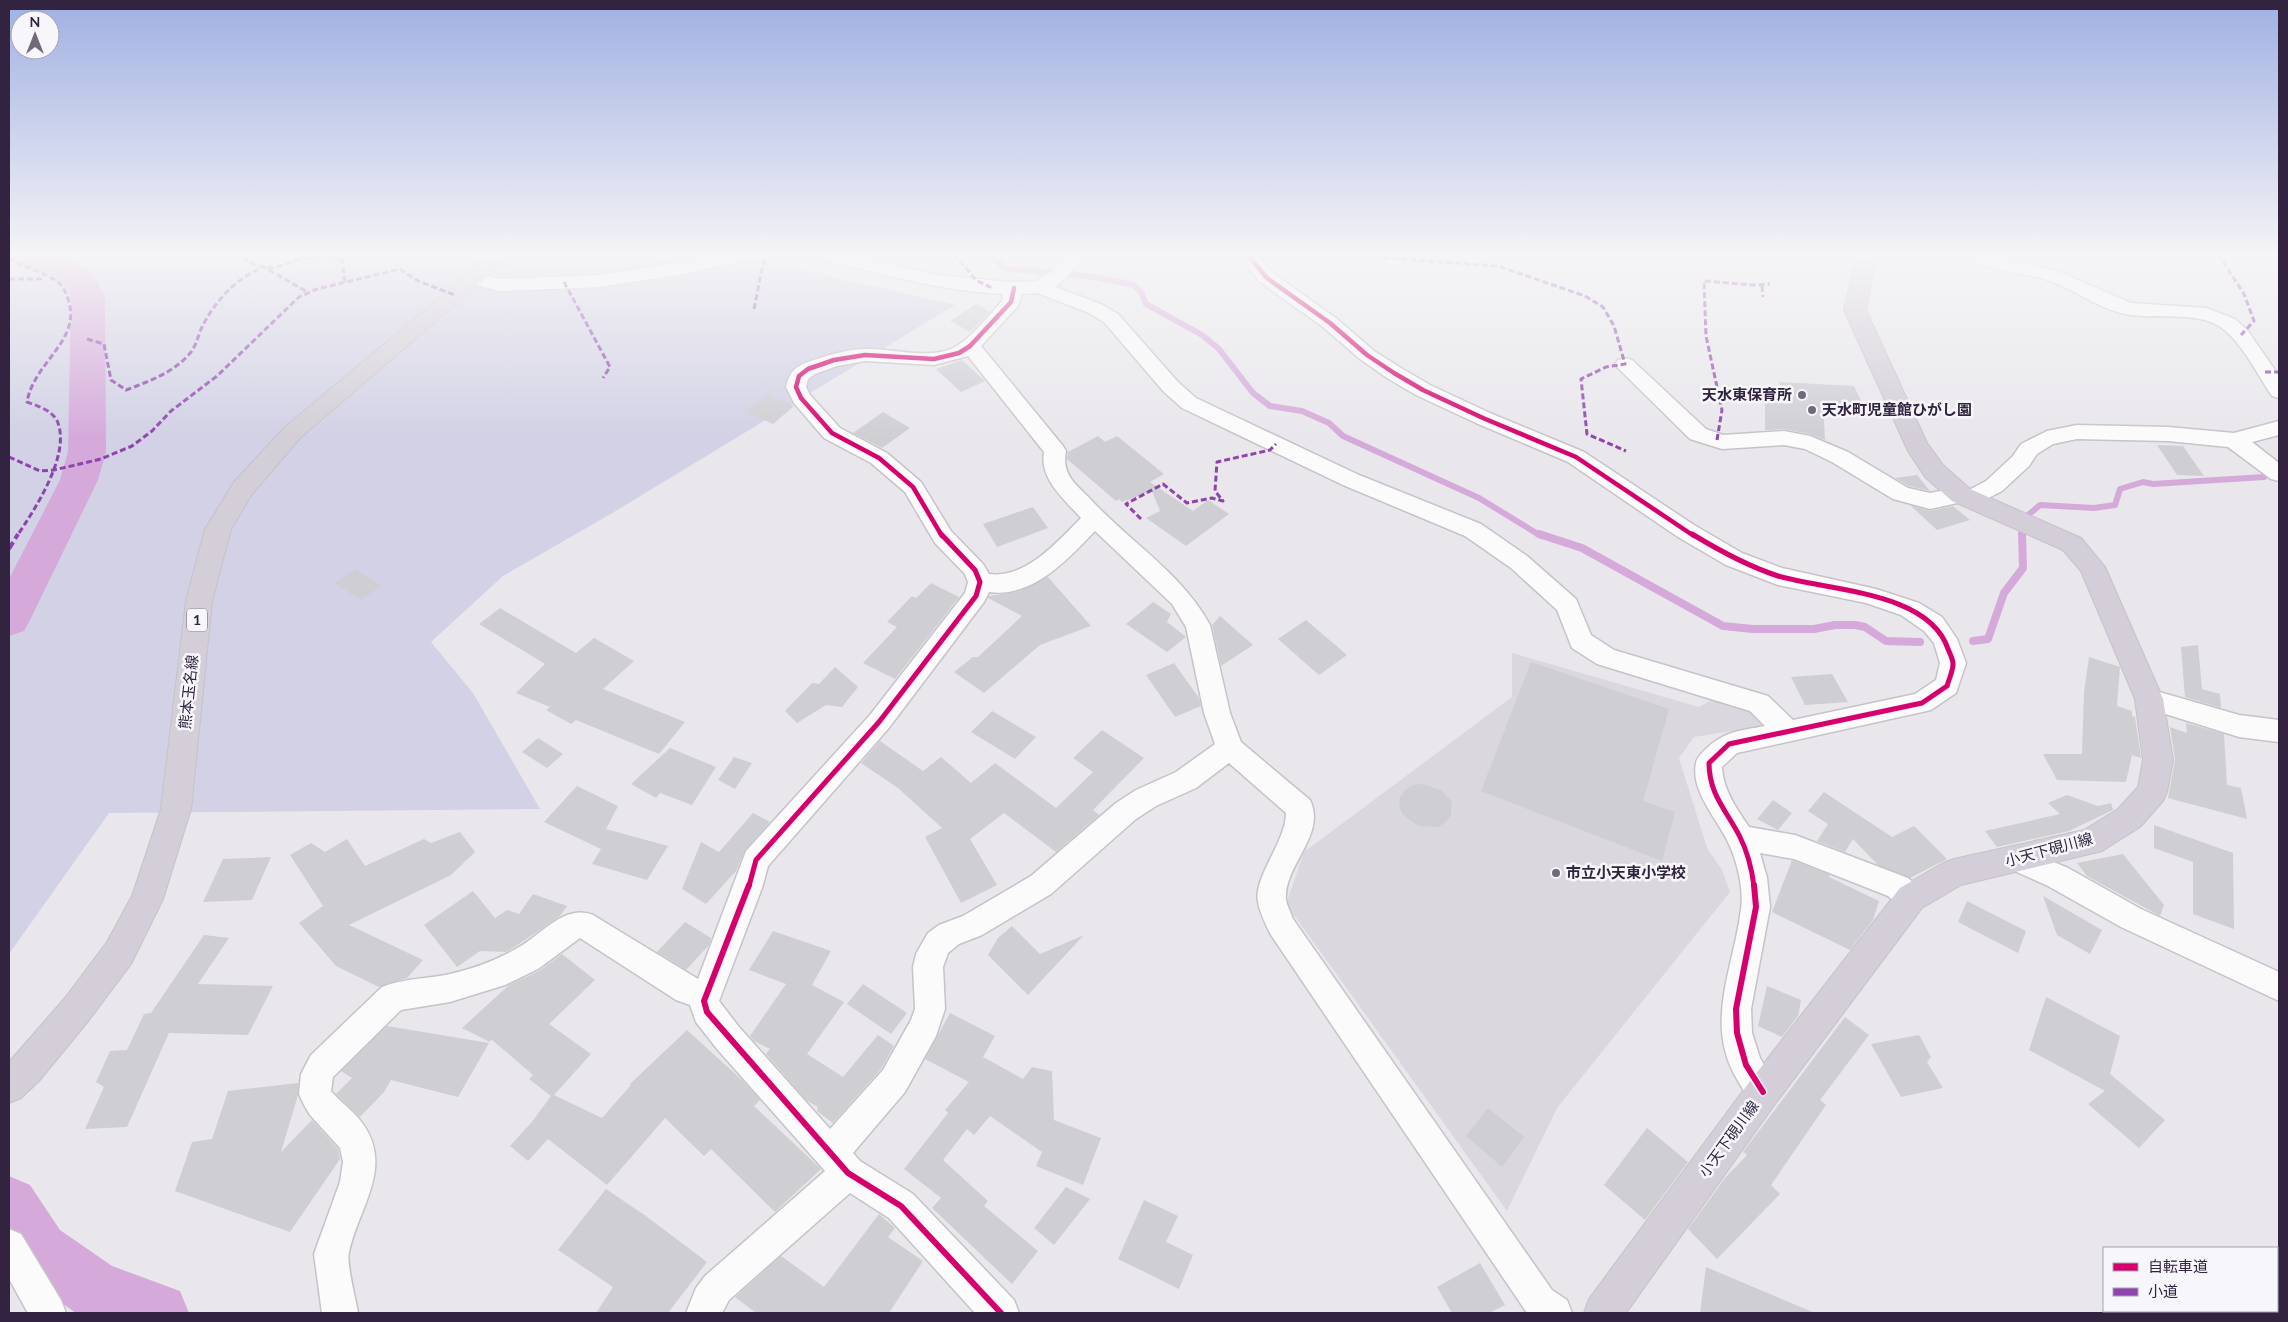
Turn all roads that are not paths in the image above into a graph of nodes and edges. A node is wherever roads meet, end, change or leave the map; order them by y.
1 (431, 316) edge
2 (998, 316) edge
3 (1107, 316) edge
4 (1320, 316) edge
5 (1858, 316) edge
6 (2210, 316) edge
7 (970, 346) junction
8 (1625, 364) dead end
9 (2279, 392) edge
10 (2279, 428) edge
11 (2234, 440) junction
12 (2279, 474) edge
13 (1966, 497) junction
14 (1095, 518) junction
15 (980, 582) junction
16 (2149, 699) junction
17 (1786, 731) junction
18 (2279, 731) edge
19 (1230, 748) junction
20 (1741, 838) junction
21 (2018, 859) junction
22 (1912, 898) junction
23 (2279, 987) edge
24 (705, 995) junction
25 (18, 1077) edge
26 (1763, 1092) junction
27 (839, 1163) junction
28 (9, 1246) edge
29 (992, 1310) edge
30 (48, 1313) edge
31 (340, 1313) edge
32 (704, 1313) edge
33 (1554, 1313) edge
34 (1603, 1313) edge

1 - 25 main road, 熊本玉名線 / 1
2 - 7 street
3 - 17 street
4 - 17 street
5 - 13 main road, 小天下硯川線
6 - 9 street
7 - 14 street
7 - 15 street
8 - 13 street
10 - 11 street
11 - 12 street
11 - 13 street
13 - 16 main road, 小天下硯川線
14 - 15 street
14 - 19 street
15 - 24 street
16 - 18 street
16 - 21 main road, 小天下硯川線
17 - 20 street
19 - 27 street
19 - 33 street
20 - 22 street
20 - 26 street
21 - 22 main road, 小天下硯川線
21 - 23 street
22 - 26 main road, 小天下硯川線
24 - 27 street
24 - 31 street
26 - 34 main road, 小天下硯川線
27 - 29 street
27 - 32 street
28 - 30 street

